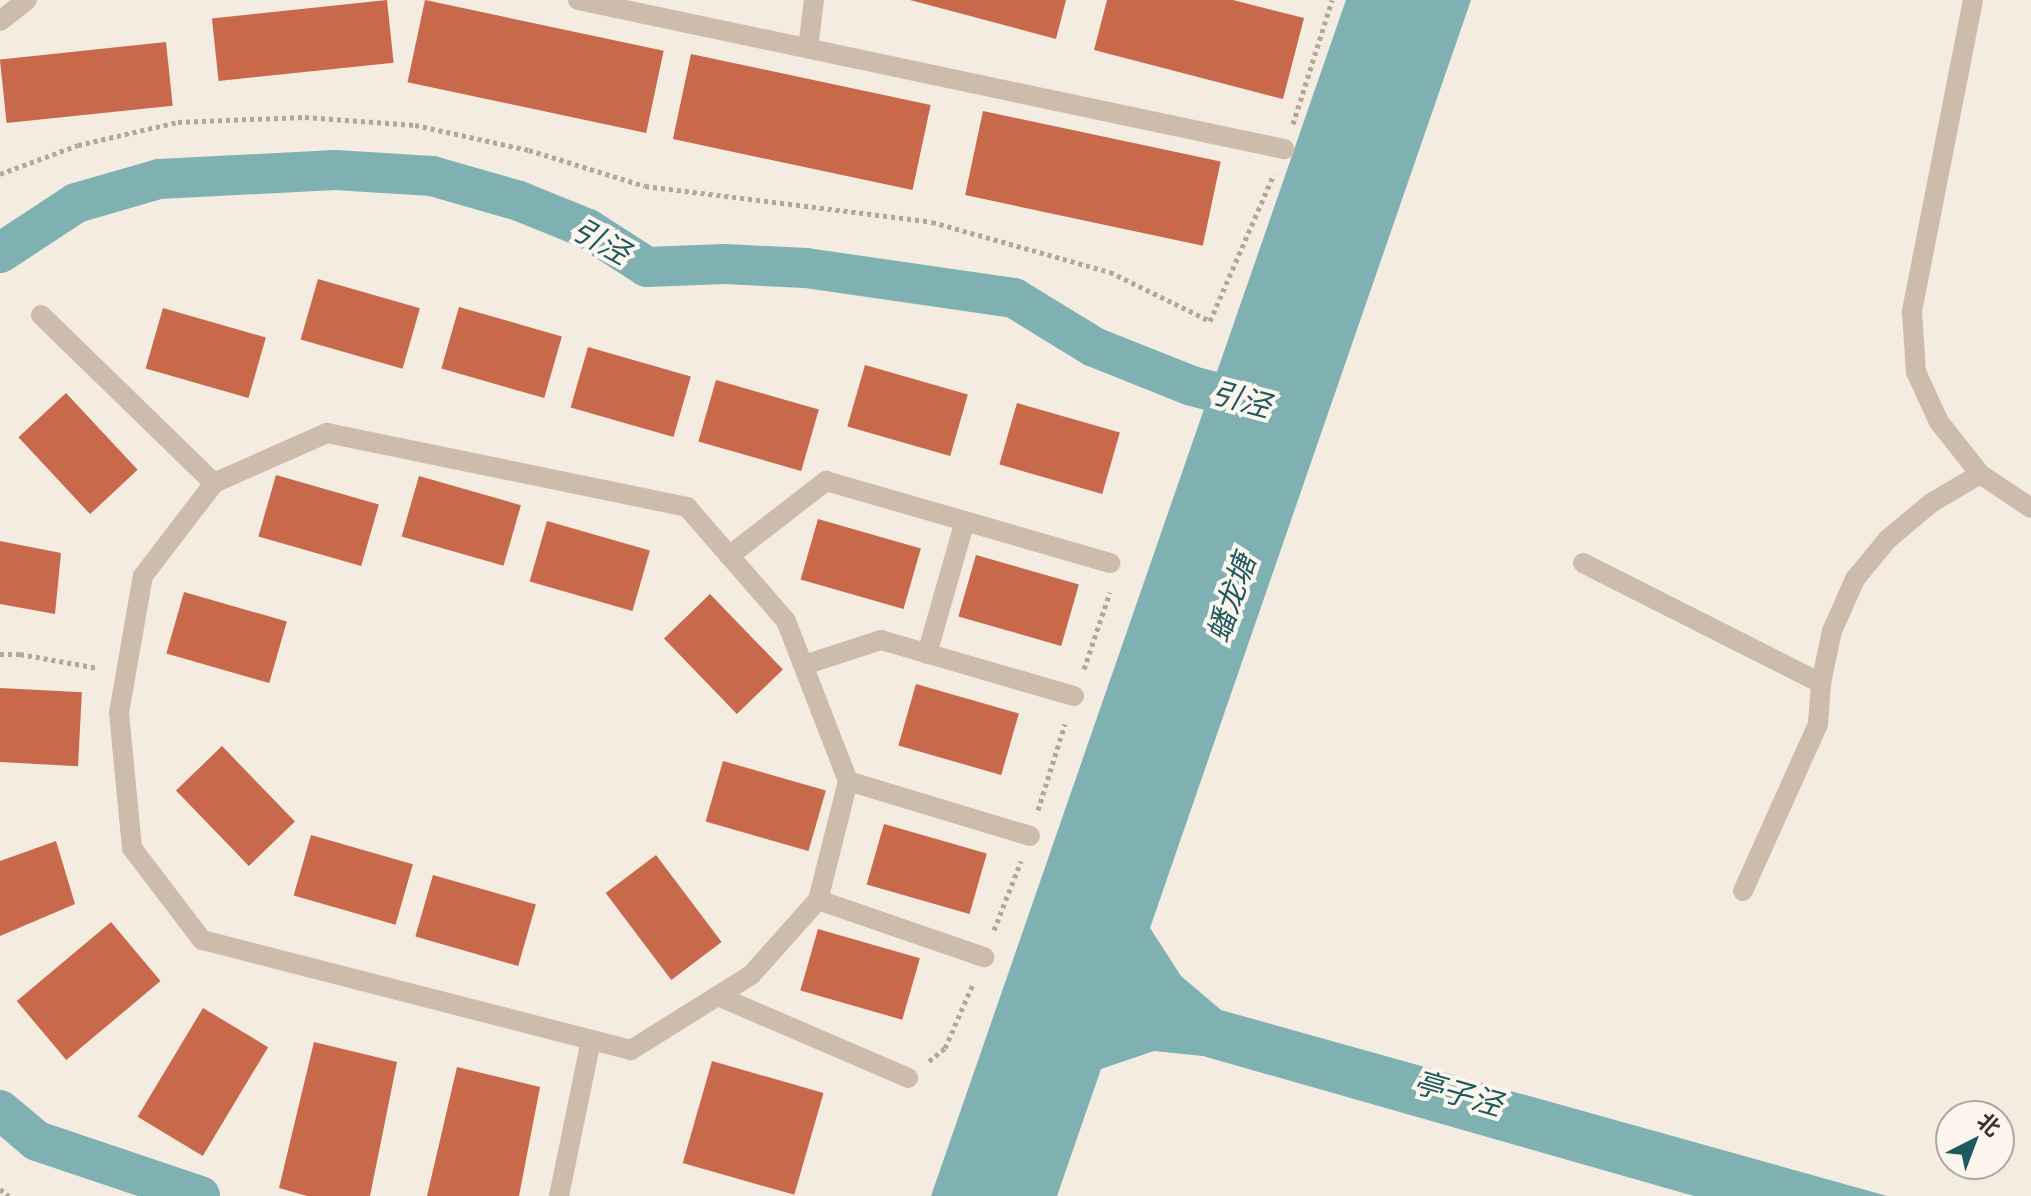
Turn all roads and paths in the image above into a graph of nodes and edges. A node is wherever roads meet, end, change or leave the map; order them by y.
1 (27, 0) edge
2 (578, 0) edge
3 (814, 0) edge
4 (1332, 0) edge
5 (1973, 0) edge
6 (0, 21) edge
7 (808, 48) junction
8 (1284, 149) junction
9 (0, 174) edge
10 (41, 315) dead end
11 (1980, 474) junction
12 (214, 483) junction
13 (2031, 508) edge
14 (965, 521) junction
15 (729, 556) junction
16 (1110, 563) dead end
17 (1583, 563) dead end
18 (0, 654) edge
19 (927, 654) junction
20 (804, 665) junction
21 (126, 674) junction
22 (1821, 683) junction
23 (1074, 696) dead end
24 (848, 781) junction
25 (1030, 836) dead end
26 (1743, 891) dead end
27 (818, 900) junction
28 (984, 957) dead end
29 (718, 996) junction
30 (591, 1040) junction
31 (908, 1078) dead end
32 (0, 1189) edge
33 (9, 1196) edge
34 (559, 1196) edge

1 - 6 lane
2 - 7 lane
3 - 7 lane
4 - 8 path
5 - 11 lane
7 - 8 lane
8 - 9 path
10 - 12 lane
11 - 13 lane
11 - 22 lane
12 - 15 lane
12 - 21 lane
14 - 15 lane
14 - 16 lane
14 - 19 lane
15 - 20 lane
17 - 22 lane
18 - 21 path
19 - 20 lane
19 - 23 lane
20 - 24 lane
21 - 30 lane
22 - 26 lane
24 - 25 lane
24 - 27 lane
27 - 28 lane
27 - 29 lane
29 - 30 lane
29 - 31 lane
30 - 34 lane
32 - 33 path

